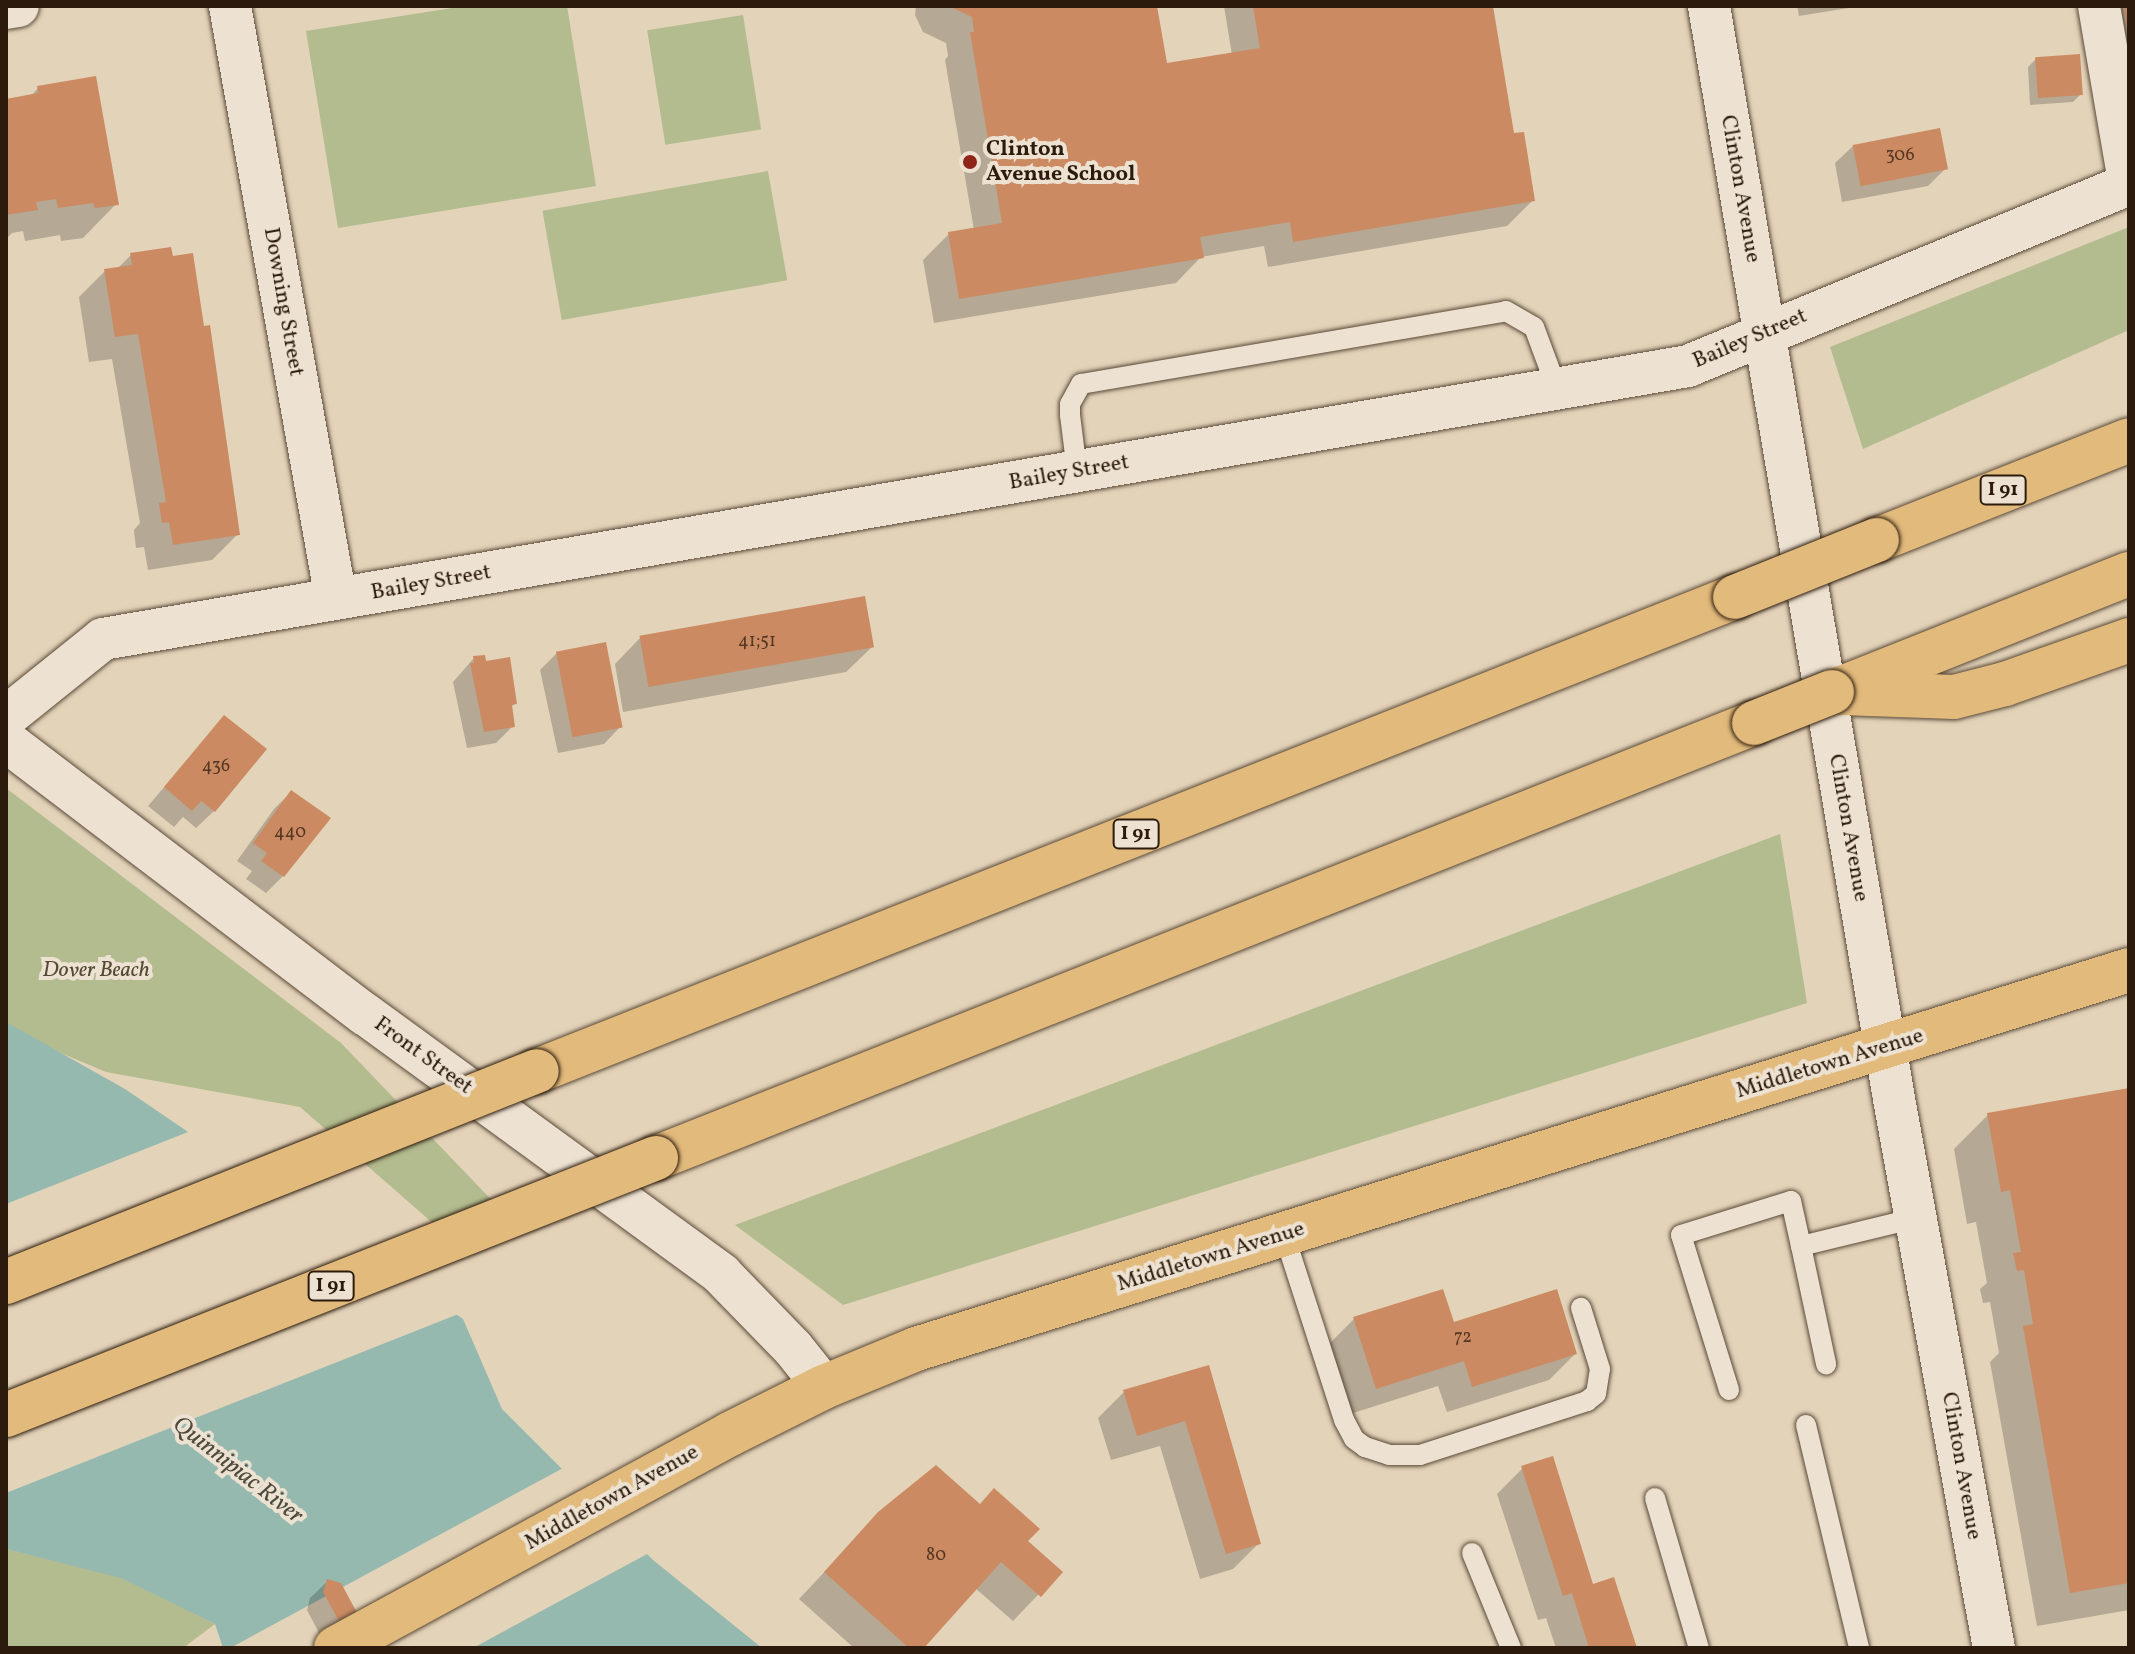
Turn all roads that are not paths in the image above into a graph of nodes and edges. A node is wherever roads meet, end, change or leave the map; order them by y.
1 (18, 6) edge
2 (230, 6) edge
3 (1709, 6) edge
4 (2099, 6) edge
5 (6, 8) edge
6 (2129, 182) edge
7 (1764, 332) junction
8 (1557, 389) junction
9 (2129, 440) edge
10 (1077, 471) junction
11 (2129, 574) edge
12 (336, 599) junction
13 (2129, 640) edge
14 (1900, 682) junction
15 (6, 717) edge
16 (6, 741) edge
17 (2129, 970) edge
18 (1885, 1046) junction
19 (1916, 1218) junction
20 (1284, 1234) junction
21 (1801, 1246) junction
22 (6, 1282) edge
23 (1581, 1308) dead end
24 (1826, 1364) dead end
25 (824, 1387) junction
26 (1729, 1390) dead end
27 (6, 1415) edge
28 (1806, 1425) dead end
29 (1655, 1498) dead end
30 (1472, 1553) dead end
31 (336, 1648) edge
32 (1511, 1648) edge
33 (1699, 1648) edge
34 (1859, 1648) edge
35 (1994, 1648) edge

1 - 5 street
2 - 12 street, Downing Street
3 - 7 street, Clinton Avenue
4 - 6 street
6 - 7 street, Bailey Street
7 - 8 street, Bailey Street
7 - 18 street, Clinton Avenue
8 - 10 street, Bailey Street
8 - 10 lane
9 - 22 main road, I 91, bridge
10 - 12 street, Bailey Street
11 - 14 main road
12 - 15 street, Bailey Street
13 - 14 main road
14 - 27 main road, I 91, bridge
16 - 25 street, Front Street
17 - 18 main road, Middletown Avenue
18 - 19 street, Clinton Avenue
18 - 20 main road, Middletown Avenue
19 - 21 lane
19 - 35 street, Clinton Avenue
20 - 23 lane
20 - 25 main road, Middletown Avenue
21 - 24 lane
21 - 26 lane
25 - 31 main road, Middletown Avenue
28 - 34 lane
29 - 33 lane
30 - 32 lane

